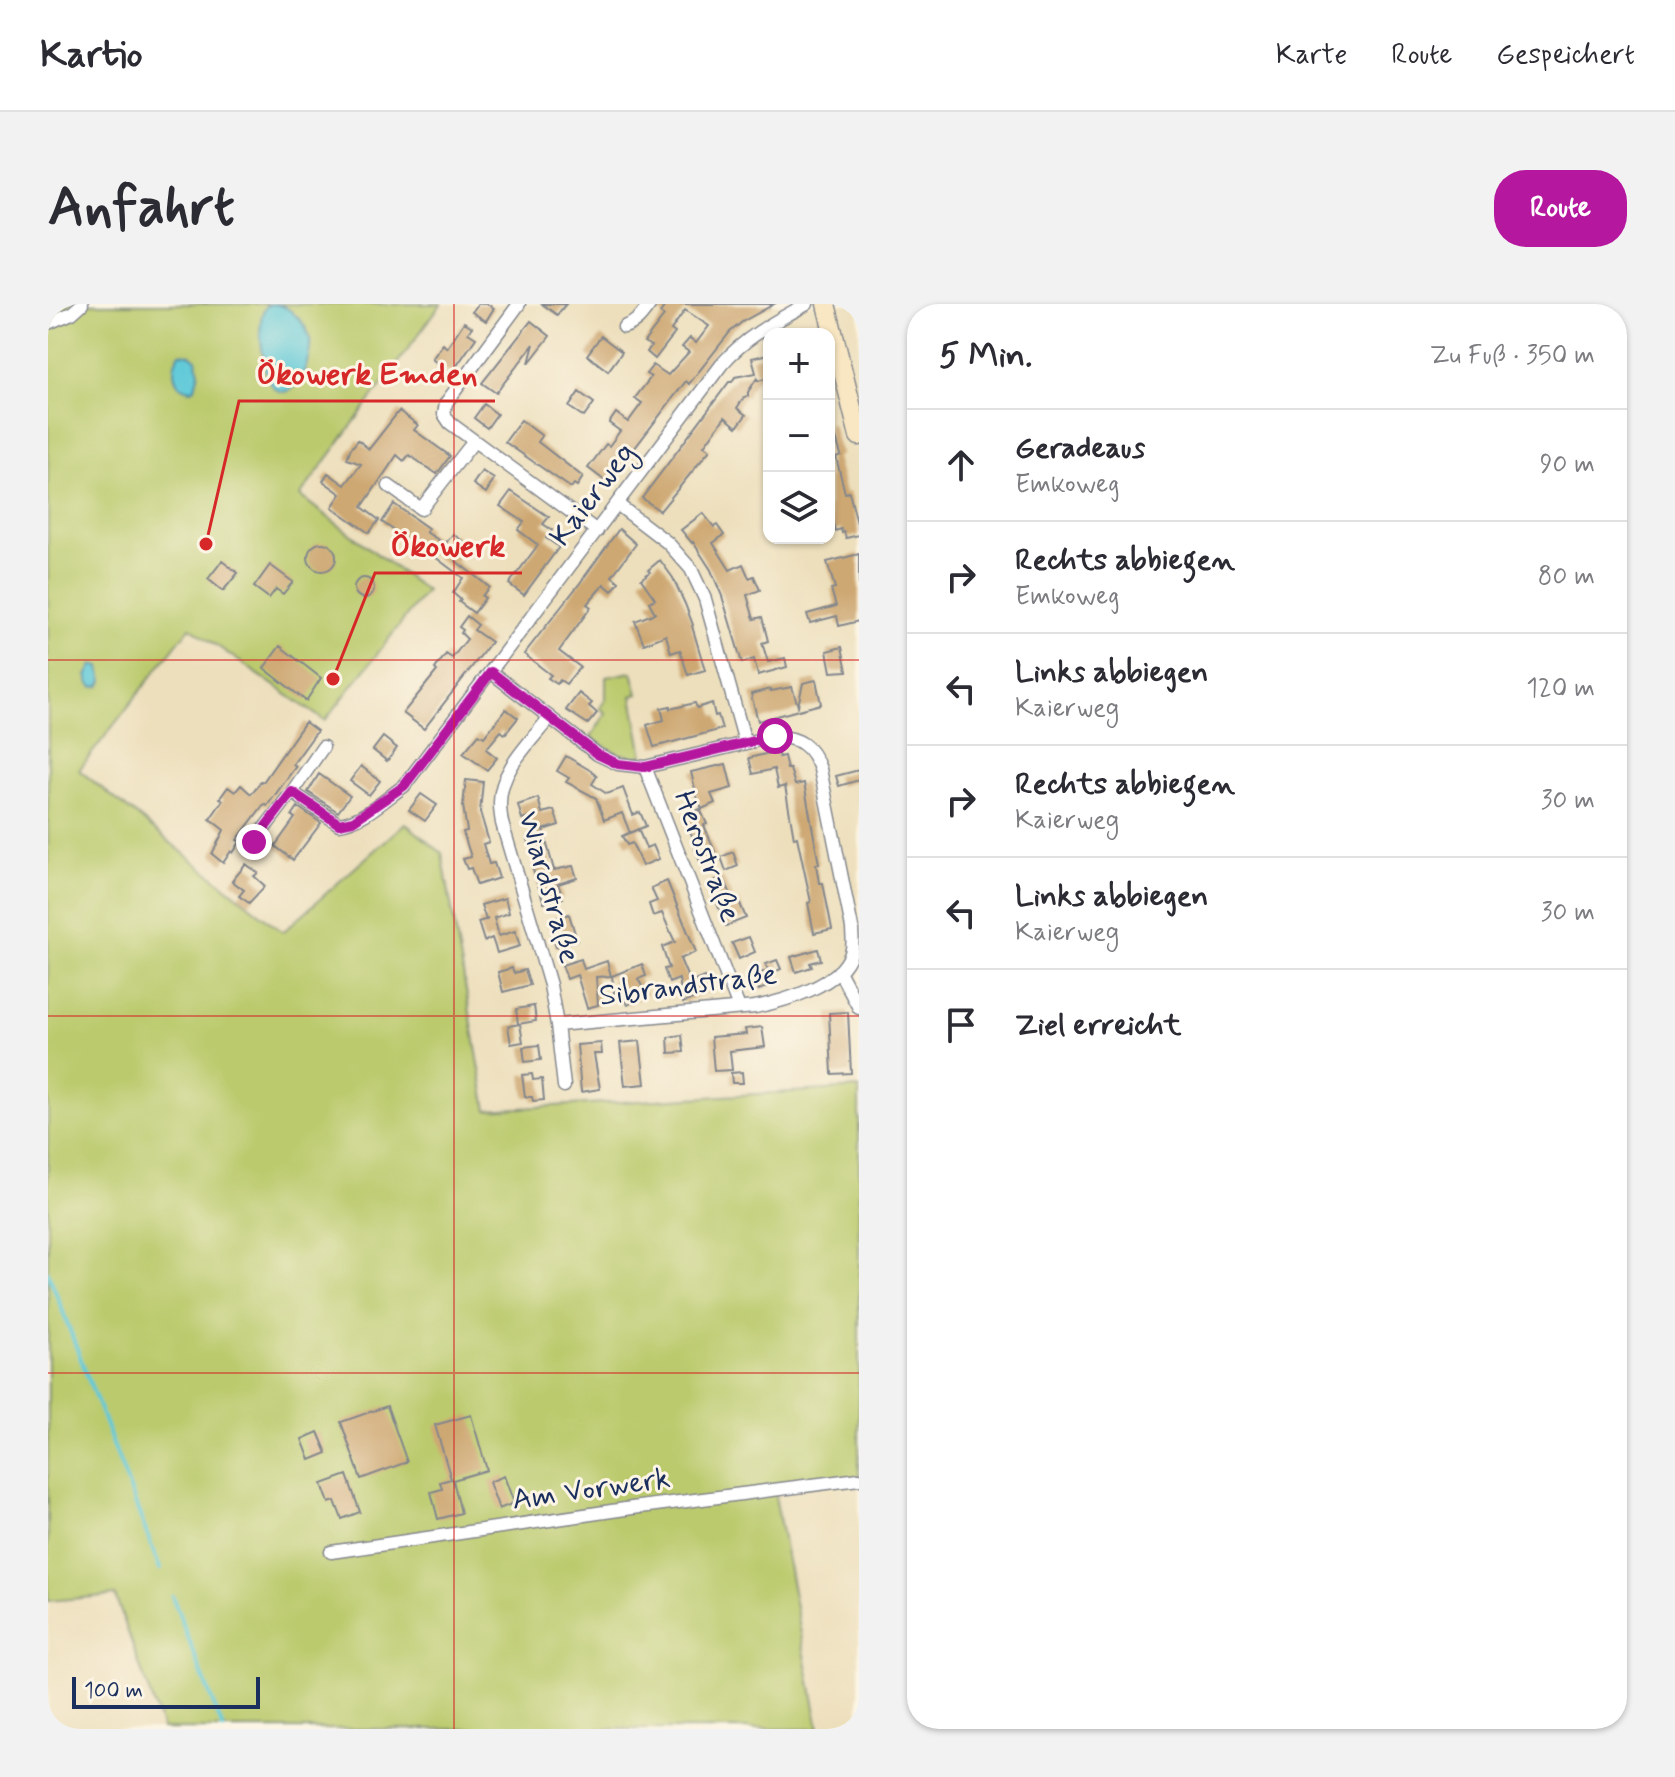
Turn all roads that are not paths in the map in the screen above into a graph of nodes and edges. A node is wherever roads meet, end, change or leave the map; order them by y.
1 (82, 304) edge
2 (519, 304) edge
3 (650, 304) edge
4 (807, 304) edge
5 (826, 304) edge
6 (48, 323) edge
7 (624, 327) dead end
8 (859, 436) edge
9 (474, 441) junction
10 (389, 486) dead end
11 (617, 504) junction
12 (597, 531) junction
13 (491, 672) junction
14 (550, 717) junction
15 (745, 742) junction
16 (323, 747) dead end
17 (645, 767) junction
18 (292, 792) junction
19 (254, 842) dead end
20 (839, 971) junction
21 (739, 1008) junction
22 (859, 1008) edge
23 (557, 1025) junction
24 (564, 1086) dead end
25 (859, 1479) edge
26 (331, 1552) dead end

1 - 6 street
2 - 9 street
3 - 7 street
4 - 11 street, Kaierweg
5 - 8 main road
9 - 10 street
9 - 12 street
11 - 12 street, Kaierweg
11 - 15 street
12 - 13 street, Kaierweg
13 - 14 street
13 - 18 street, Kaierweg
14 - 17 street
14 - 23 street, Wiardstraße
15 - 17 street
15 - 20 street
16 - 18 street
17 - 21 street, Herostraße
18 - 19 street
20 - 21 street, Sibrandstraße
20 - 22 street
21 - 23 street, Sibrandstraße
23 - 24 street, Wiardstraße
25 - 26 street, Am Vorwerk

